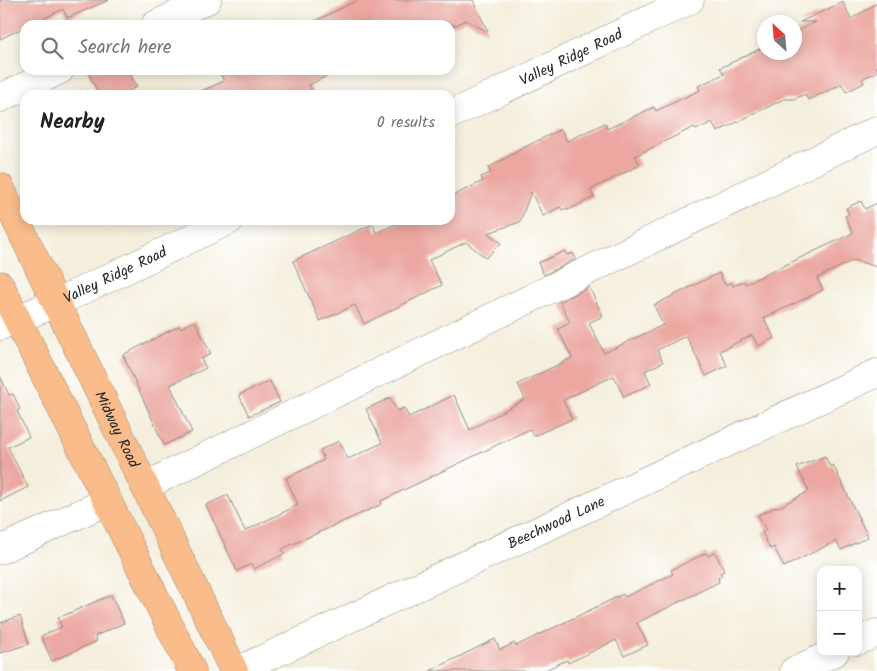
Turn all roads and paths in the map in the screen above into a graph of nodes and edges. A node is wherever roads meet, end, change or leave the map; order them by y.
1 (207, 0) edge
2 (690, 0) edge
3 (165, 20) edge
4 (49, 75) edge
5 (0, 98) edge
6 (455, 113) edge
7 (877, 130) edge
8 (0, 187) edge
9 (220, 225) edge
10 (0, 285) edge
11 (56, 303) junction
12 (8, 322) edge
13 (877, 373) edge
14 (145, 486) junction
15 (108, 501) junction
16 (0, 550) edge
17 (877, 633) edge
18 (862, 639) edge
19 (826, 656) edge
20 (192, 671) edge
21 (236, 671) edge
22 (794, 671) edge

1 - 3 street
2 - 6 street, Valley Ridge Road
4 - 5 street
7 - 14 street
8 - 11 main road, Midway Road
9 - 11 street, Valley Ridge Road
10 - 12 main road
11 - 12 street, Valley Ridge Road
11 - 14 main road, Midway Road
12 - 15 main road
13 - 21 street, Beechwood Lane
14 - 21 main road, Midway Road
15 - 16 street
15 - 20 main road
17 - 18 street
19 - 22 street

